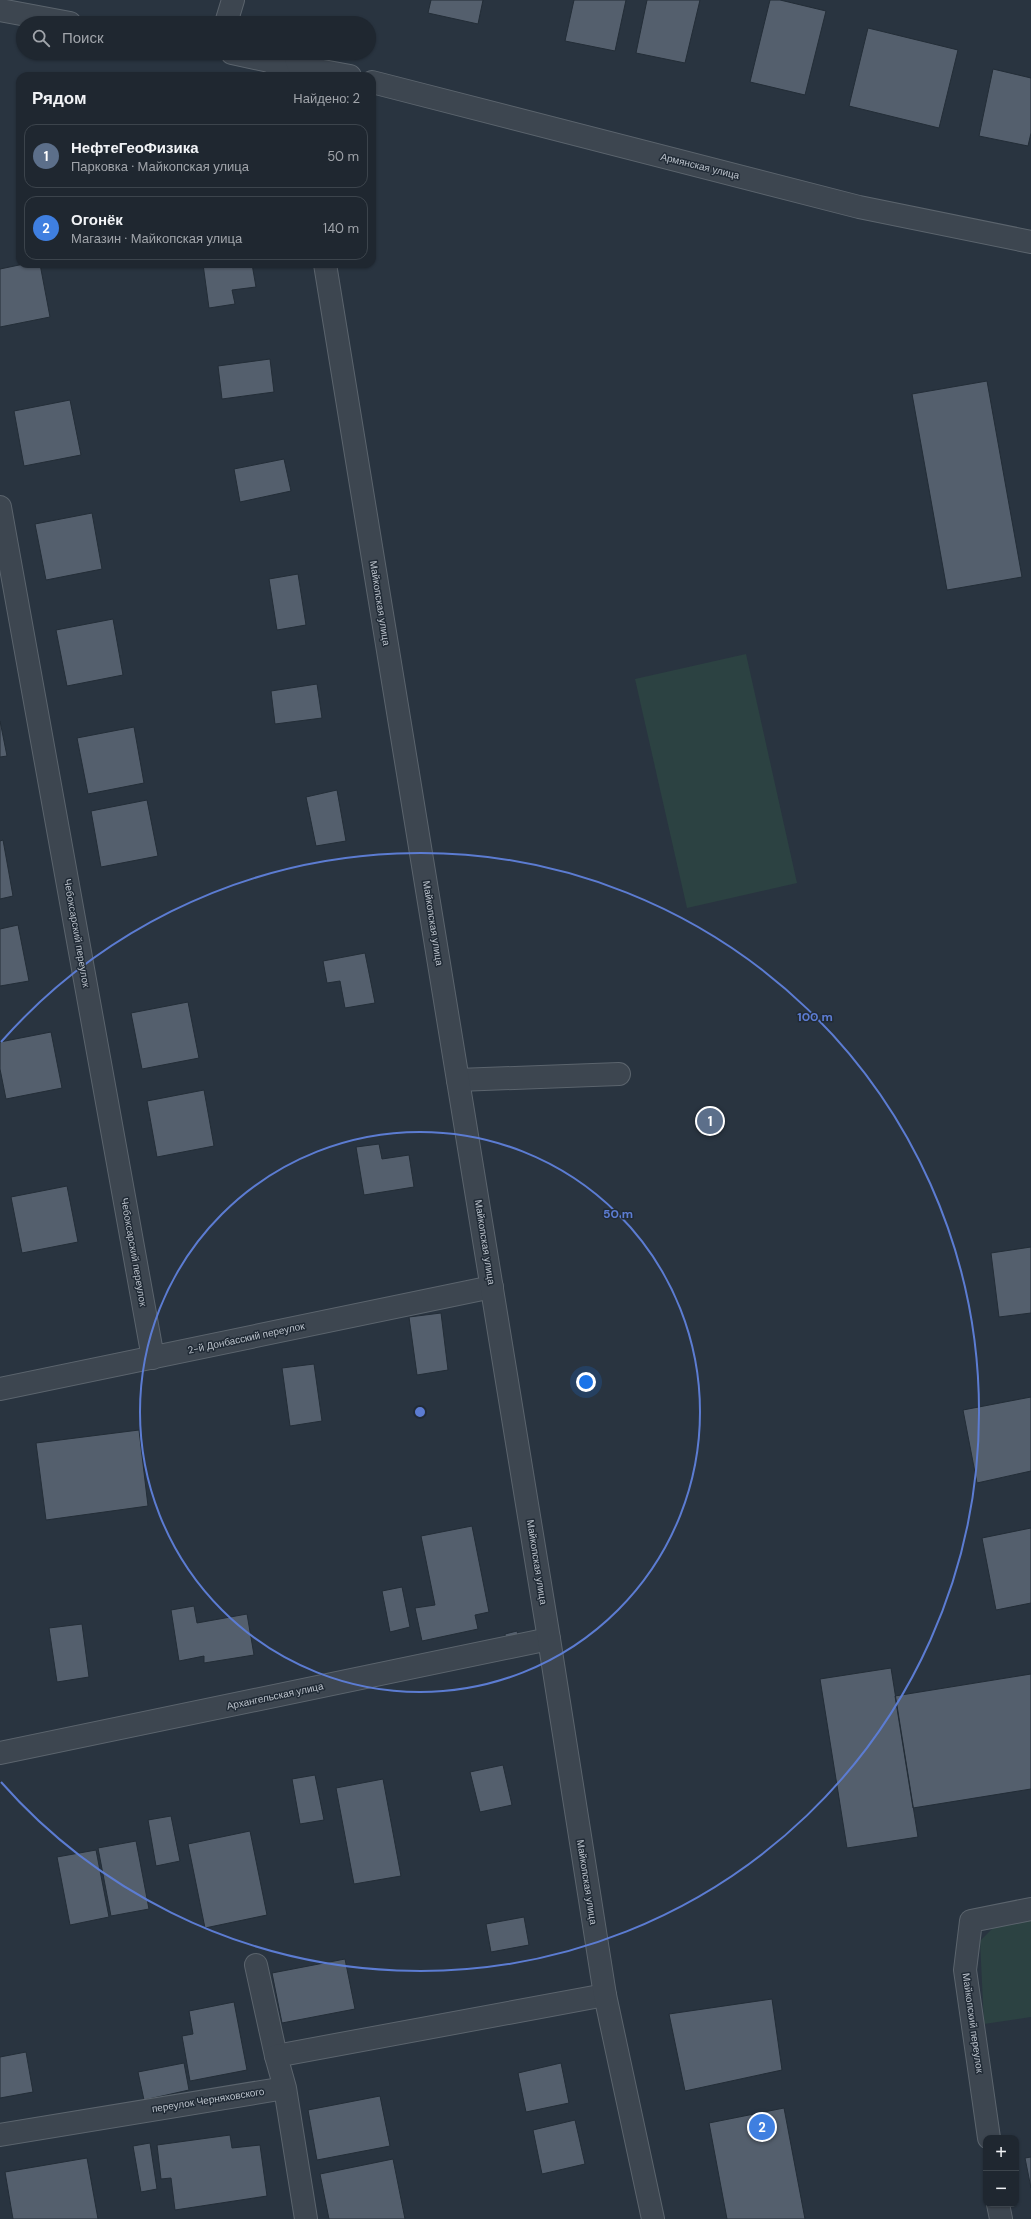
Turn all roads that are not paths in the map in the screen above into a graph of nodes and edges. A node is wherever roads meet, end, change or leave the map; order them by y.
1 (233, 0) edge
2 (0, 10) edge
3 (32, 16) edge
4 (228, 16) edge
5 (251, 60) edge
6 (276, 69) edge
7 (308, 72) edge
8 (376, 83) edge
9 (1031, 242) edge
10 (326, 268) edge
11 (0, 507) edge
12 (620, 1074) dead end
13 (458, 1080) junction
14 (492, 1287) junction
15 (153, 1358) junction
16 (0, 1389) edge
17 (549, 1639) junction
18 (0, 1753) edge
19 (1031, 1909) edge
20 (256, 1965) dead end
21 (605, 1995) junction
22 (276, 2056) junction
23 (284, 2088) junction
24 (0, 2135) edge
25 (989, 2135) edge
26 (999, 2207) edge
27 (306, 2219) edge
28 (653, 2219) edge
29 (1001, 2219) edge

1 - 4 street
2 - 3 street
5 - 6 street
6 - 7 street
8 - 9 street, Армянская улица
10 - 13 street, Майкопская улица
11 - 15 street, Чебоксарский переулок
12 - 13 street
13 - 14 street, Майкопская улица
14 - 15 street, 2-й Донбасский переулок
14 - 17 street, Майкопская улица
15 - 16 street, 2-й Донбасский переулок
17 - 18 street, Архангельская улица
17 - 21 street, Майкопская улица
19 - 25 street, Майкопский переулок
20 - 22 street
21 - 22 street
21 - 28 street, Майкопская улица
22 - 23 street
23 - 24 street, переулок Черняховского
23 - 27 street
26 - 29 street

